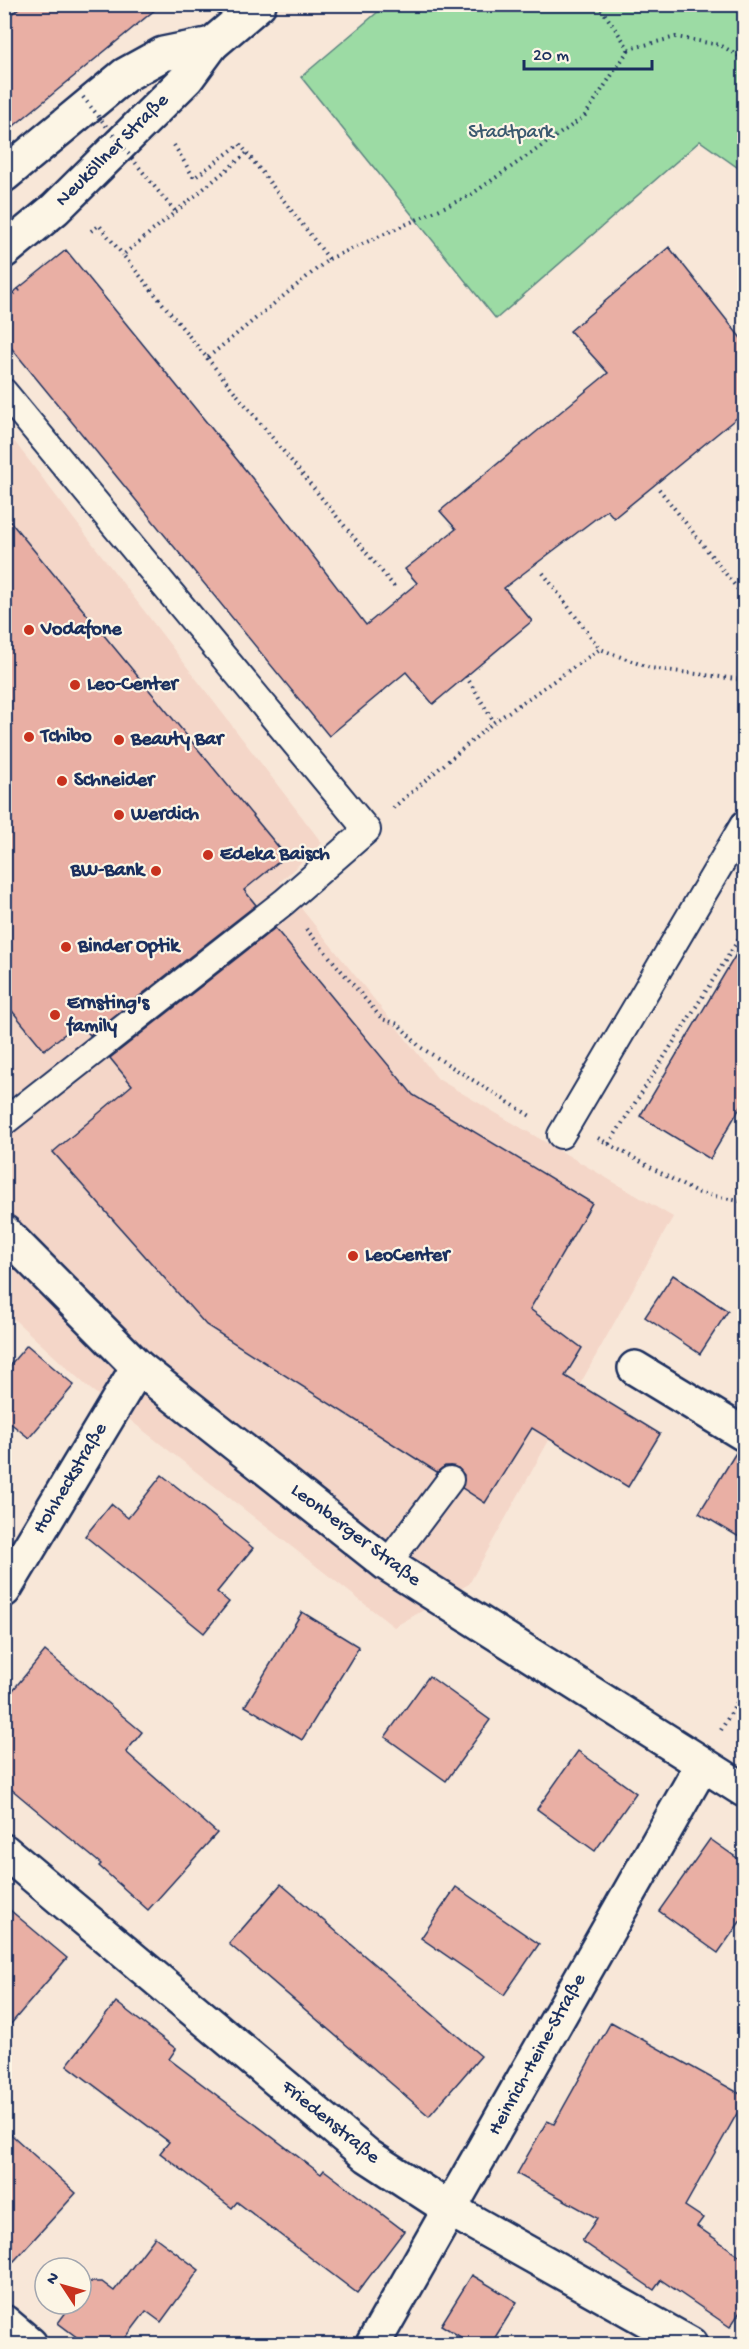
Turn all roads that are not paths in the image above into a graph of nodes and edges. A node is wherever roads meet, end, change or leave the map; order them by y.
1 (259, 4) edge
2 (212, 44) junction
3 (4, 175) edge
4 (4, 251) edge
5 (4, 392) edge
6 (744, 824) edge
7 (4, 1122) edge
8 (561, 1135) road end
9 (4, 1232) edge
10 (138, 1367) junction
11 (635, 1368) dead end
12 (744, 1434) edge
13 (450, 1480) dead end
14 (387, 1564) junction
15 (4, 1590) edge
16 (702, 1765) junction
17 (744, 1790) edge
18 (4, 1851) edge
19 (451, 2210) junction
20 (4, 2322) edge
21 (30, 2344) edge
22 (373, 2344) edge
23 (690, 2344) edge

1 - 2 street, Neuköllner Straße
2 - 3 street, Neuköllner Straße
2 - 4 street, Neuköllner Straße
5 - 7 lane
6 - 8 lane
9 - 10 street, Leonberger Straße
10 - 14 street, Leonberger Straße
10 - 15 street, Hohheckstraße
11 - 12 street
13 - 14 lane
14 - 16 street, Leonberger Straße
16 - 17 street, Leonberger Straße
16 - 19 street, Heinrich-Heine-Straße
18 - 19 street, Friedenstraße
19 - 22 street, Heinrich-Heine-Straße
19 - 23 street, Friedenstraße
20 - 21 street

